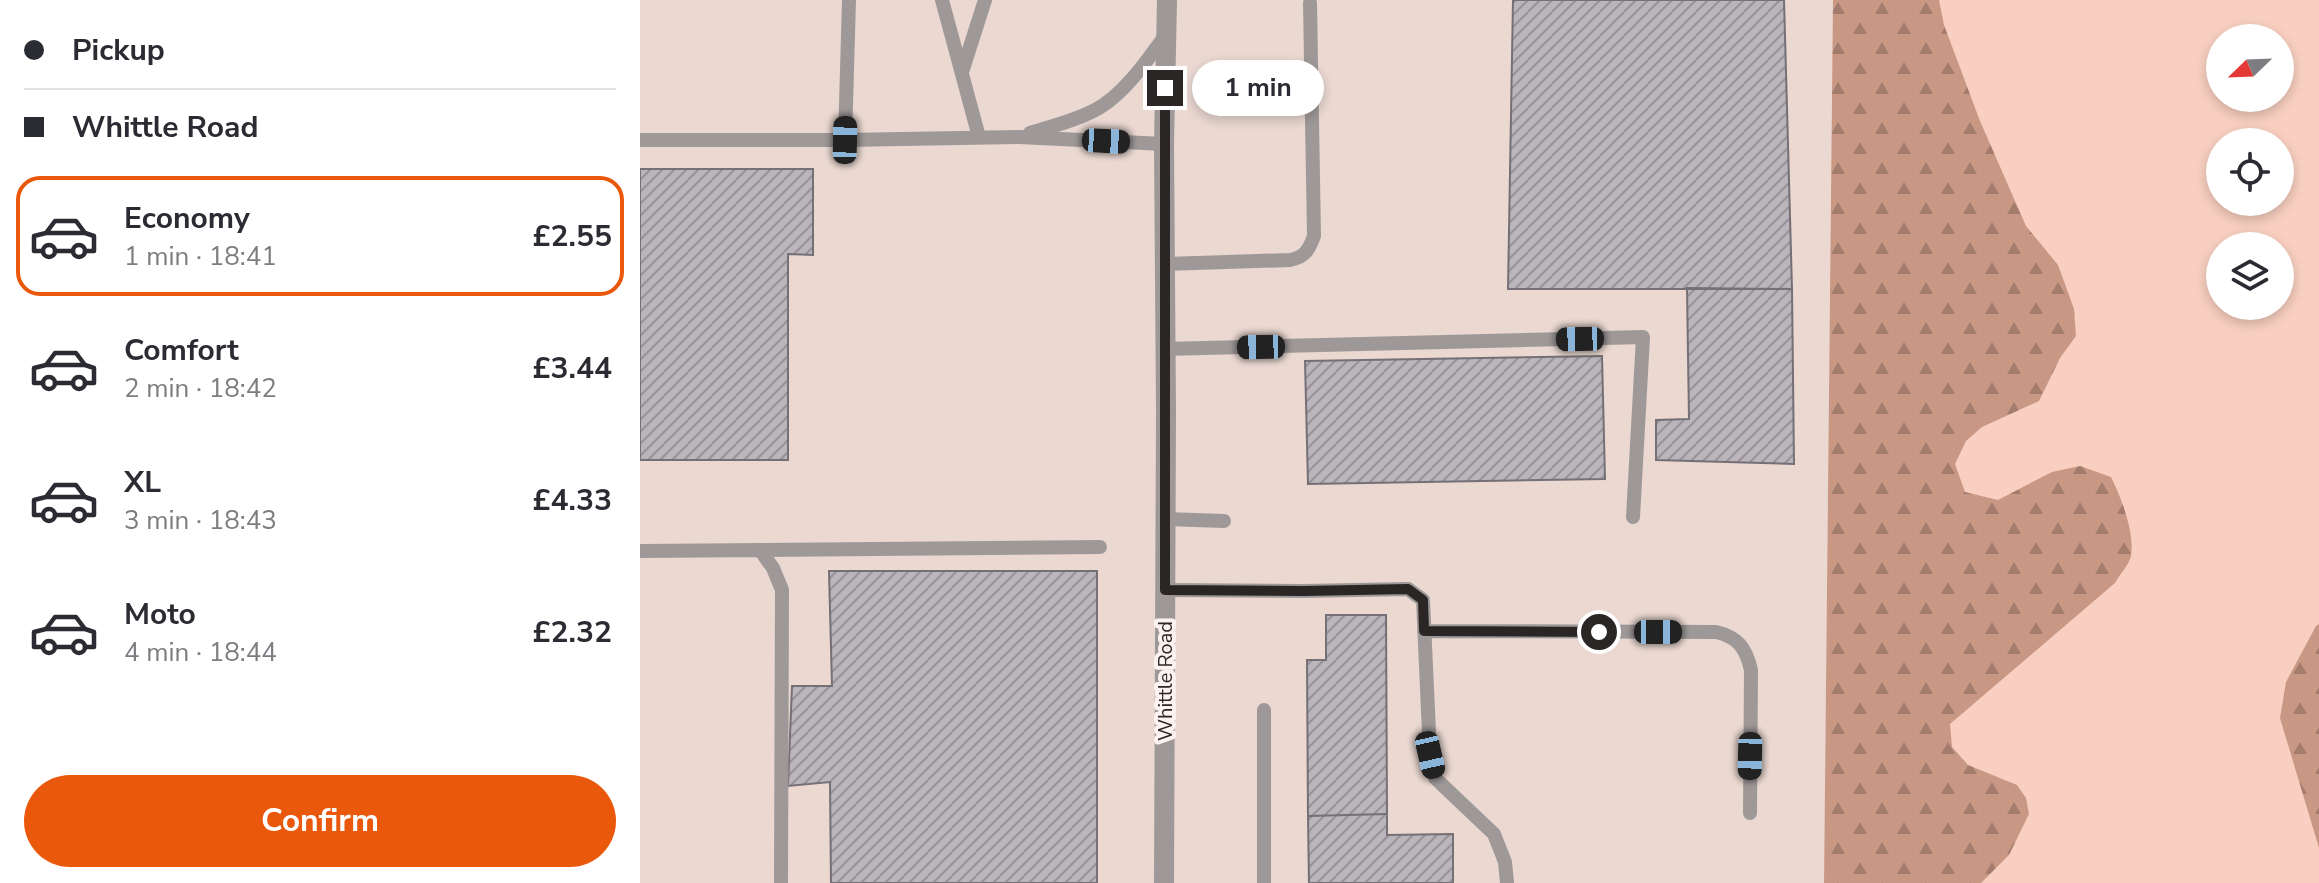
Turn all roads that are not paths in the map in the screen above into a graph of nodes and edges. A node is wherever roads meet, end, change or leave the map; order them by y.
1 (849, 0) edge
2 (942, 0) edge
3 (985, 0) edge
4 (1167, 0) edge
5 (1310, 3) dead end
6 (1167, 33) junction
7 (961, 72) junction
8 (979, 137) junction
9 (1019, 137) junction
10 (640, 140) edge
11 (845, 140) junction
12 (1164, 144) junction
13 (1165, 264) junction
14 (1165, 349) junction
15 (1633, 517) dead end
16 (1165, 519) junction
17 (1224, 521) dead end
18 (1100, 547) dead end
19 (760, 550) junction
20 (640, 551) edge
21 (1165, 590) junction
22 (1424, 631) junction
23 (1264, 710) dead end
24 (1750, 813) dead end
25 (781, 883) edge
26 (1164, 883) edge
27 (1264, 883) edge
28 (1507, 883) edge

1 - 11 lane
2 - 7 lane
3 - 7 lane
4 - 6 street, Whittle Road
5 - 13 lane
6 - 9 lane
6 - 12 street, Whittle Road
7 - 8 lane
8 - 9 lane
8 - 11 lane
9 - 12 lane
10 - 11 lane
12 - 13 street, Whittle Road
13 - 14 street, Whittle Road
14 - 15 lane
14 - 16 street, Whittle Road
16 - 17 lane
16 - 21 street, Whittle Road
18 - 19 lane
19 - 20 lane
19 - 25 lane
21 - 22 lane
21 - 26 street, Whittle Road
22 - 24 lane
22 - 28 lane
23 - 27 lane

